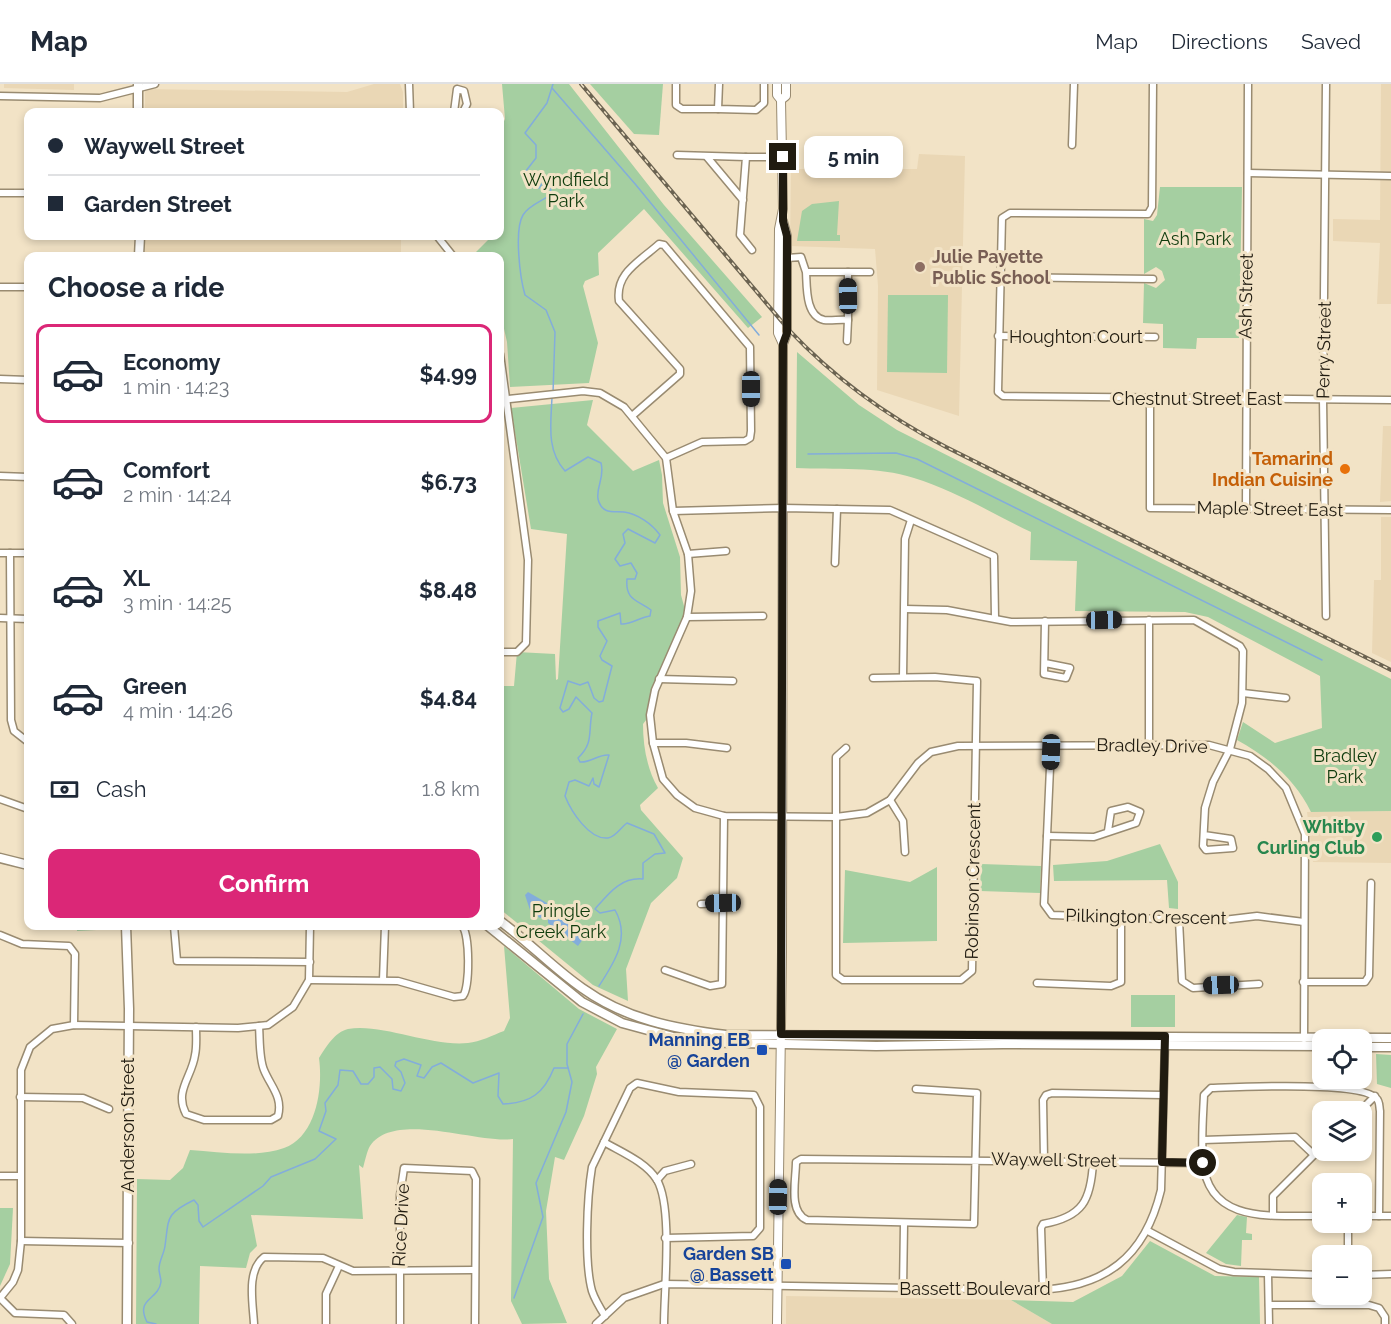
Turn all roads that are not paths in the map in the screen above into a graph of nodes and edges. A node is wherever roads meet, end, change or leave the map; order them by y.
1 (154, 84) edge
2 (409, 84) edge
3 (676, 84) edge
4 (719, 84) edge
5 (764, 84) edge
6 (777, 84) edge
7 (786, 84) edge
8 (1074, 84) edge
9 (1153, 84) edge
10 (1248, 84) edge
11 (1326, 84) edge
12 (138, 86) edge
13 (0, 96) edge
14 (781, 100) junction
15 (138, 108) edge
16 (410, 108) edge
17 (455, 108) edge
18 (464, 108) edge
19 (718, 110) junction
20 (1072, 145) dead end
21 (677, 155) dead end
22 (707, 157) junction
23 (746, 157) junction
24 (783, 157) junction
25 (1248, 173) junction
26 (1326, 176) junction
27 (1391, 176) edge
28 (0, 193) edge
29 (24, 193) edge
30 (743, 200) junction
31 (783, 221) junction
32 (440, 240) edge
33 (779, 247) junction
34 (752, 250) dead end
35 (450, 252) edge
36 (787, 258) junction
37 (806, 272) junction
38 (848, 272) junction
39 (870, 272) dead end
40 (1000, 278) junction
41 (1153, 279) dead end
42 (0, 287) edge
43 (24, 287) edge
44 (848, 320) junction
45 (998, 336) junction
46 (1155, 337) dead end
47 (848, 341) dead end
48 (783, 344) junction
49 (0, 379) edge
50 (24, 380) edge
51 (1150, 399) junction
52 (1323, 399) junction
53 (504, 400) edge
54 (1245, 400) junction
55 (1391, 400) edge
56 (504, 412) edge
57 (632, 416) junction
58 (666, 458) junction
59 (0, 476) edge
60 (24, 477) edge
61 (783, 508) junction
62 (837, 509) junction
63 (1246, 509) junction
64 (1325, 510) junction
65 (1391, 510) edge
66 (673, 511) junction
67 (911, 520) junction
68 (726, 551) dead end
69 (0, 553) edge
70 (10, 553) junction
71 (24, 553) edge
72 (688, 554) junction
73 (836, 562) dead end
74 (905, 609) junction
75 (763, 616) dead end
76 (1326, 616) dead end
77 (687, 617) junction
78 (0, 618) edge
79 (11, 618) junction
80 (24, 618) edge
81 (995, 618) junction
82 (1149, 620) junction
83 (1046, 621) junction
84 (504, 652) edge
85 (1045, 663) dead end
86 (903, 677) junction
87 (873, 678) dead end
88 (660, 679) junction
89 (733, 681) dead end
90 (1243, 693) junction
91 (1286, 698) dead end
92 (24, 739) edge
93 (653, 743) junction
94 (975, 744) junction
95 (1051, 745) junction
96 (1149, 746) junction
97 (727, 748) dead end
98 (846, 748) dead end
99 (1230, 749) junction
100 (0, 799) edge
101 (890, 800) junction
102 (24, 808) edge
103 (780, 815) junction
104 (724, 816) junction
105 (836, 817) junction
106 (1108, 831) junction
107 (1204, 835) junction
108 (1047, 836) junction
109 (905, 852) dead end
110 (0, 858) edge
111 (24, 864) edge
112 (1371, 883) dead end
113 (723, 903) junction
114 (701, 904) dead end
115 (1121, 918) junction
116 (1179, 920) junction
117 (1304, 922) junction
118 (504, 924) edge
119 (126, 930) edge
120 (174, 930) edge
121 (310, 930) edge
122 (385, 930) edge
123 (464, 930) edge
124 (493, 930) edge
125 (1, 938) edge
126 (310, 962) junction
127 (665, 970) dead end
128 (309, 980) junction
129 (383, 980) junction
130 (1303, 982) junction
131 (1037, 983) dead end
132 (1259, 984) dead end
133 (74, 1025) junction
134 (128, 1025) junction
135 (259, 1026) junction
136 (195, 1027) junction
137 (1391, 1038) edge
138 (781, 1039) junction
139 (1165, 1041) junction
140 (1304, 1041) junction
141 (1312, 1043) edge
142 (1372, 1047) edge
143 (1391, 1047) edge
144 (916, 1089) dead end
145 (1162, 1095) junction
146 (1375, 1096) junction
147 (20, 1097) junction
148 (1370, 1101) edge
149 (110, 1109) dead end
150 (1203, 1140) junction
151 (604, 1142) junction
152 (1312, 1153) edge
153 (1312, 1155) edge
154 (977, 1158) junction
155 (1044, 1159) junction
156 (1093, 1162) junction
157 (1162, 1162) junction
158 (1203, 1163) junction
159 (691, 1164) dead end
160 (0, 1176) edge
161 (20, 1176) junction
162 (657, 1180) junction
163 (1274, 1215) junction
164 (1312, 1216) edge
165 (1372, 1216) edge
166 (1379, 1216) junction
167 (1391, 1216) edge
168 (904, 1224) junction
169 (1148, 1231) junction
170 (665, 1238) junction
171 (21, 1241) junction
172 (129, 1244) junction
173 (339, 1266) junction
174 (473, 1270) junction
175 (399, 1271) junction
176 (1268, 1274) junction
177 (1391, 1274) edge
178 (1312, 1275) edge
179 (1372, 1275) edge
180 (664, 1284) junction
181 (777, 1285) junction
182 (903, 1290) junction
183 (1043, 1290) junction
184 (0, 1298) edge
185 (1269, 1305) junction
186 (605, 1316) junction
187 (72, 1324) edge
188 (128, 1324) edge
189 (254, 1324) edge
190 (326, 1324) edge
191 (400, 1324) edge
192 (474, 1324) edge
193 (597, 1324) edge
194 (664, 1324) edge
195 (777, 1324) edge
196 (1269, 1324) edge
197 (1385, 1324) edge

1 - 12 street
2 - 16 street
3 - 19 street
4 - 19 street
5 - 19 street
6 - 14 street
7 - 14 street
8 - 20 street
9 - 40 street
10 - 25 street, Ash Street
11 - 26 street, Perry Street
12 - 13 street
12 - 15 main road
14 - 24 street
17 - 18 street
21 - 22 street
22 - 23 street
22 - 30 street
23 - 24 street
23 - 30 street
24 - 31 street
25 - 26 street
25 - 54 street, Ash Street
26 - 27 street
26 - 52 street, Perry Street
28 - 29 street
30 - 34 street
31 - 33 street
31 - 36 street
32 - 35 street
33 - 36 street
33 - 48 street
36 - 37 street
36 - 48 street
37 - 38 street
37 - 44 street
38 - 39 street
38 - 44 street
40 - 41 street
40 - 45 street
42 - 43 street
44 - 47 street
45 - 46 street, Houghton Court
45 - 51 street, Chestnut Street East
48 - 61 street
49 - 50 street
51 - 54 street, Chestnut Street East
51 - 63 street, Maple Street East
52 - 54 street, Chestnut Street East
52 - 55 street, Chestnut Street East
52 - 64 street, Perry Street
53 - 57 street
54 - 63 street, Ash Street
56 - 84 street
57 - 58 street
57 - 58 street
58 - 66 street, Bradley Drive
59 - 60 street
61 - 62 street
61 - 66 street
61 - 103 street
62 - 67 street
62 - 73 street
63 - 64 street, Maple Street East
64 - 65 street, Maple Street East
64 - 76 street, Perry Street
66 - 72 street, Bradley Drive
67 - 74 street
67 - 81 street
68 - 72 street
69 - 70 street
70 - 71 street
70 - 79 street
72 - 77 street, Bradley Drive
74 - 81 street
74 - 86 street
75 - 77 street
77 - 88 street, Bradley Drive
78 - 79 street
79 - 80 street
79 - 92 street
81 - 83 street
82 - 83 street
82 - 90 street
82 - 96 street
83 - 85 street
86 - 87 street
86 - 94 street
88 - 89 street
88 - 93 street, Bradley Drive
90 - 91 street
90 - 99 street
93 - 97 street
93 - 104 street, Bradley Drive
94 - 95 street, Bradley Drive
94 - 101 street, Bradley Drive
94 - 105 street, Robinson Crescent
95 - 96 street, Bradley Drive
95 - 108 street, Pilkington Crescent
96 - 99 street, Bradley Drive
98 - 105 street
99 - 107 street
99 - 117 street, Bradley Drive
100 - 102 street
101 - 105 street, Bradley Drive
101 - 109 street
103 - 104 street, Bradley Drive
103 - 105 street, Bradley Drive
103 - 138 street
104 - 113 street
106 - 106 street
106 - 108 street
107 - 107 street
108 - 115 street, Pilkington Crescent
110 - 111 main road
112 - 130 street
113 - 114 street
113 - 127 street
115 - 116 street, Pilkington Crescent
115 - 131 street
116 - 117 street, Pilkington Crescent
116 - 132 street
117 - 130 street, Bradley Drive
118 - 138 main road
119 - 134 main road, Anderson Street
120 - 126 street
121 - 126 street
122 - 129 street
123 - 129 street
124 - 138 main road
125 - 133 street
126 - 128 street
128 - 129 street
128 - 135 street
130 - 140 street, Bradley Drive
133 - 134 street
133 - 147 street
134 - 136 street
134 - 172 main road, Anderson Street
135 - 136 street
135 - 136 street
137 - 140 main road
138 - 139 main road
138 - 181 street
139 - 140 main road
139 - 145 street, Bassett Boulevard
140 - 141 main road
142 - 143 main road
144 - 154 street
145 - 155 street
145 - 157 street, Bassett Boulevard
146 - 148 street
146 - 150 street
146 - 166 street
147 - 149 street
147 - 161 street
150 - 152 street
150 - 158 street
151 - 162 street
151 - 170 street
151 - 186 street
153 - 163 street
154 - 155 street, Waywell Street
154 - 168 street
154 - 168 street, Waywell Street
155 - 156 street, Waywell Street
156 - 157 street, Waywell Street
156 - 183 street
157 - 158 street, Waywell Street
157 - 169 street, Bassett Boulevard
158 - 163 street
159 - 162 street
160 - 161 street
161 - 171 street
162 - 170 street
163 - 164 street
165 - 166 street
166 - 167 street
168 - 182 street
169 - 176 street
169 - 183 street, Bassett Boulevard
170 - 180 street
171 - 172 street
171 - 184 street
172 - 188 main road, Anderson Street
173 - 175 street
173 - 189 street
173 - 190 street
174 - 175 street
174 - 175 street, Rice Drive
174 - 192 street, Rice Drive
175 - 191 street, Rice Drive
176 - 178 street
176 - 185 street
177 - 179 street
180 - 181 street, Bassett Boulevard
180 - 186 street, Bassett Boulevard
180 - 194 street
181 - 182 street, Bassett Boulevard
181 - 195 street
182 - 183 street, Bassett Boulevard
184 - 187 street
185 - 196 street
185 - 197 street
186 - 193 street, Bassett Boulevard

